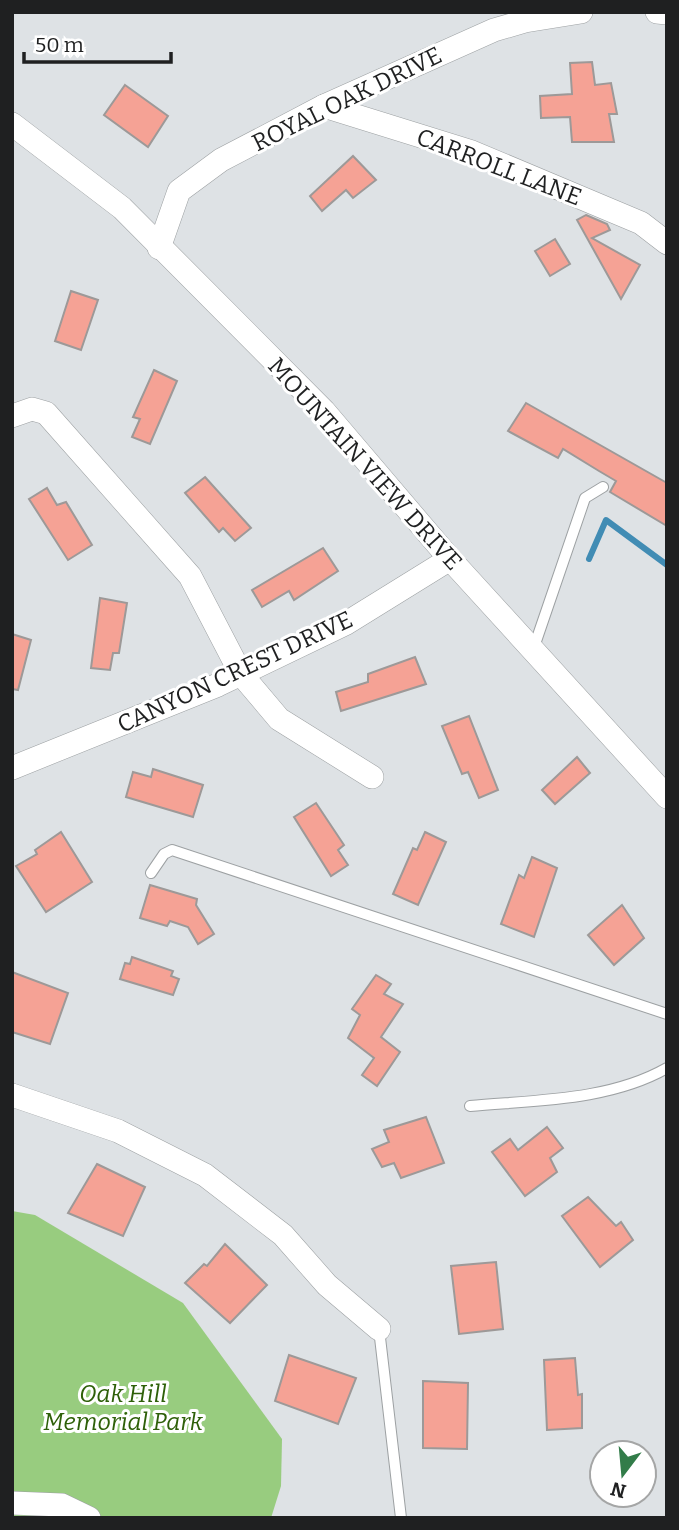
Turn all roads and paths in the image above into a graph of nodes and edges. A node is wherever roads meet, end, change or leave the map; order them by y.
1 (581, 12) edge
2 (657, 12) edge
3 (667, 13) edge
4 (324, 106) junction
5 (12, 124) edge
6 (667, 243) edge
7 (159, 247) junction
8 (12, 416) edge
9 (603, 487) dead end
10 (450, 559) junction
11 (533, 650) junction
12 (241, 674) junction
13 (12, 768) edge
14 (372, 778) dead end
15 (667, 797) edge
16 (151, 873) dead end
17 (667, 1014) edge
18 (667, 1068) edge
19 (12, 1094) edge
20 (470, 1105) dead end
21 (379, 1329) joint
22 (12, 1503) edge
23 (89, 1518) edge
24 (401, 1518) edge

1 - 4 street, ROYAL OAK DRIVE
2 - 3 street
4 - 6 street, CARROLL LANE
4 - 7 street, ROYAL OAK DRIVE
5 - 7 street, MOUNTAIN VIEW DRIVE
7 - 10 street, MOUNTAIN VIEW DRIVE
8 - 12 street
9 - 11 lane
10 - 11 street, MOUNTAIN VIEW DRIVE
10 - 12 street, CANYON CREST DRIVE
11 - 15 street, MOUNTAIN VIEW DRIVE
12 - 13 street, CANYON CREST DRIVE
12 - 14 street
16 - 17 lane
18 - 20 lane
19 - 21 street
21 - 24 lane
22 - 23 street

